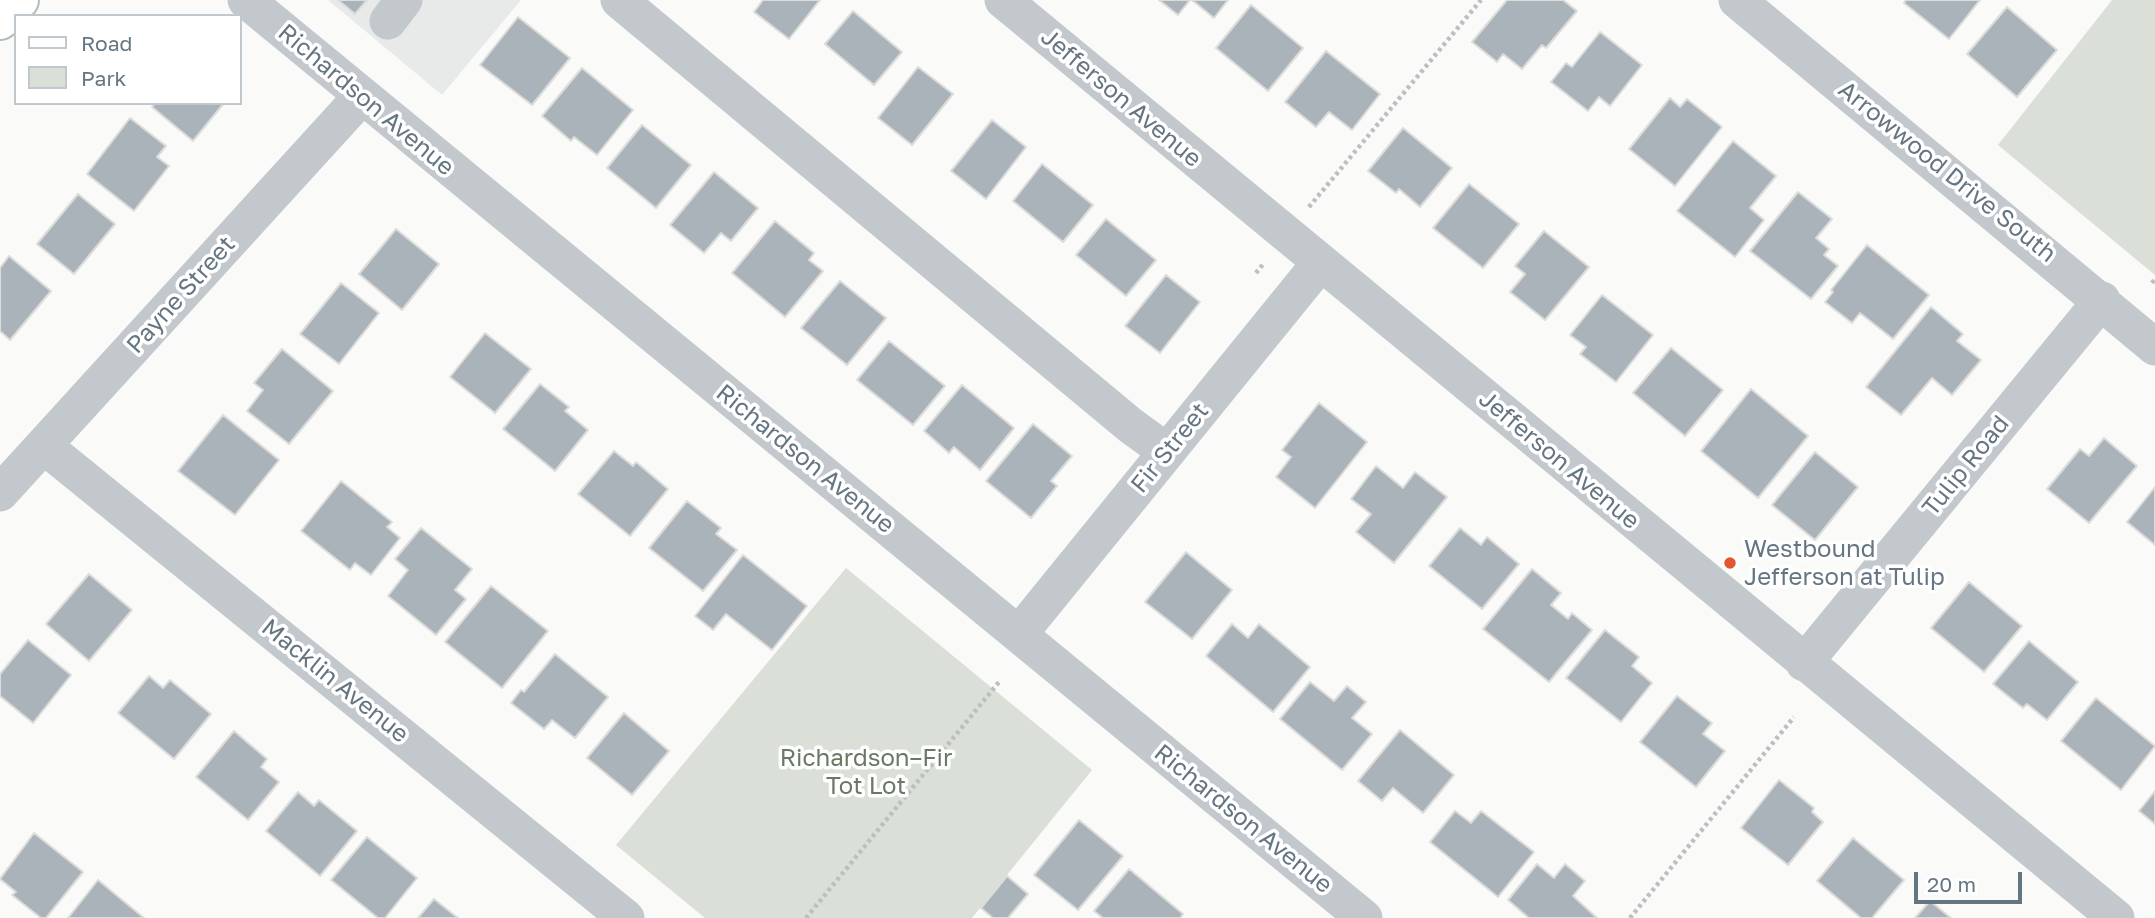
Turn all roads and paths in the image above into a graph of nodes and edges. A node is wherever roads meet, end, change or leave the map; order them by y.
1 (19, 0) edge
2 (246, 0) edge
3 (619, 0) edge
4 (1003, 0) edge
5 (1480, 0) edge
6 (1737, 0) edge
7 (0, 20) edge
8 (362, 96) junction
9 (1286, 235) junction
10 (1321, 262) junction
11 (1256, 273) dead end
12 (2102, 300) junction
13 (2155, 347) edge
14 (44, 446) junction
15 (1167, 452) junction
16 (0, 493) edge
17 (1019, 634) junction
18 (1804, 663) junction
19 (999, 682) dead end
20 (1794, 717) dead end
21 (625, 918) edge
22 (806, 918) edge
23 (1364, 918) edge
24 (1630, 918) edge
25 (2116, 918) edge

1 - 7 main road
2 - 8 street, Richardson Avenue
3 - 15 street
4 - 9 street, Jefferson Avenue
5 - 9 path
6 - 12 street, Arrowwood Drive South
8 - 14 street, Payne Street
8 - 17 street, Richardson Avenue
9 - 10 street, Jefferson Avenue
9 - 11 path
10 - 15 street, Fir Street
10 - 18 street, Jefferson Avenue
12 - 13 street, Arrowwood Drive South
12 - 18 street, Tulip Road
14 - 16 street, Payne Street
14 - 21 street, Macklin Avenue
15 - 17 street, Fir Street
17 - 23 street, Richardson Avenue
18 - 25 street, Jefferson Avenue
19 - 22 path
20 - 24 path

